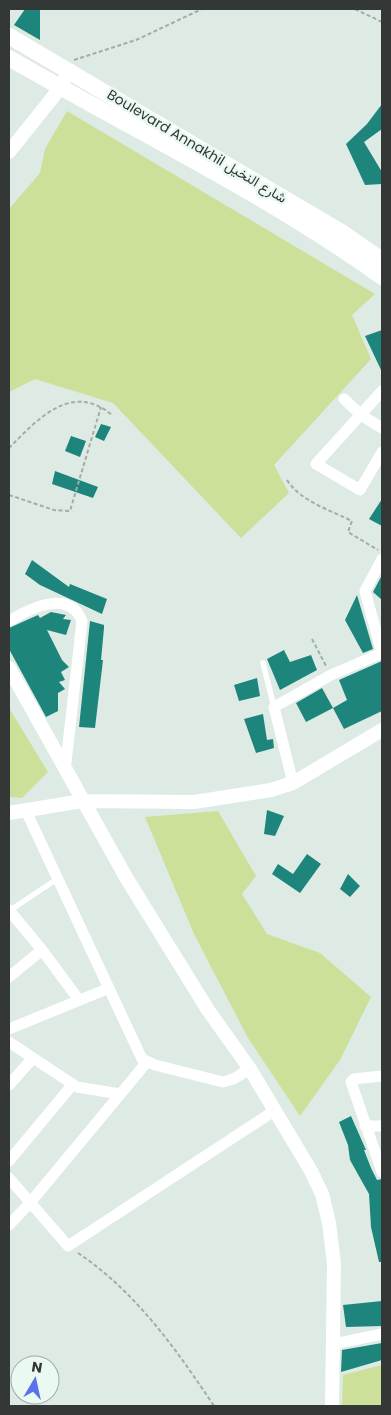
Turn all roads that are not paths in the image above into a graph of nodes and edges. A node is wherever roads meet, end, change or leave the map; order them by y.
1 (9, 36) edge
2 (9, 58) edge
3 (66, 68) junction
4 (60, 88) junction
5 (9, 152) edge
6 (382, 260) edge
7 (382, 277) edge
8 (382, 391) edge
9 (344, 398) dead end
10 (361, 415) junction
11 (382, 428) edge
12 (382, 452) edge
13 (382, 557) edge
14 (9, 620) edge
15 (382, 653) edge
16 (263, 663) dead end
17 (9, 668) edge
18 (274, 706) junction
19 (382, 730) edge
20 (64, 771) junction
21 (293, 783) junction
22 (82, 801) junction
23 (26, 812) junction
24 (9, 813) edge
25 (59, 878) junction
26 (9, 911) edge
27 (42, 950) junction
28 (9, 977) edge
29 (107, 988) junction
30 (79, 1000) junction
31 (9, 1030) edge
32 (9, 1042) edge
33 (32, 1059) junction
34 (147, 1062) junction
35 (250, 1069) junction
36 (382, 1076) edge
37 (73, 1084) junction
38 (9, 1085) edge
39 (120, 1094) junction
40 (274, 1111) junction
41 (365, 1126) junction
42 (382, 1126) edge
43 (9, 1160) edge
44 (382, 1172) edge
45 (9, 1178) edge
46 (29, 1204) junction
47 (9, 1225) edge
48 (382, 1334) edge
49 (334, 1344) junction
50 (332, 1406) edge

1 - 3 main road, Boulevard Annakhil شارع النخيل
2 - 4 main road, Boulevard Annakhil شارع النخيل
3 - 4 street
3 - 6 main road, Boulevard Annakhil شارع النخيل
4 - 5 street
4 - 7 main road, Boulevard Annakhil شارع النخيل
8 - 10 street
9 - 10 street
10 - 11 street
10 - 12 street
13 - 15 street
14 - 20 street
15 - 18 street
16 - 18 lane
17 - 20 street
18 - 21 street
19 - 21 street
20 - 22 street
21 - 22 street
22 - 23 street
22 - 35 street
23 - 24 street
23 - 25 street
25 - 26 lane
25 - 29 street
26 - 27 street
27 - 28 street
27 - 30 street
29 - 30 street
29 - 34 street
30 - 31 street
32 - 33 street
33 - 37 street
33 - 38 street
34 - 35 street
34 - 39 street
35 - 40 street
36 - 41 street
37 - 39 street
37 - 43 street
39 - 46 street
40 - 46 street
40 - 49 street
41 - 42 street
41 - 44 street
45 - 46 street
46 - 47 street
48 - 49 street
49 - 50 street

